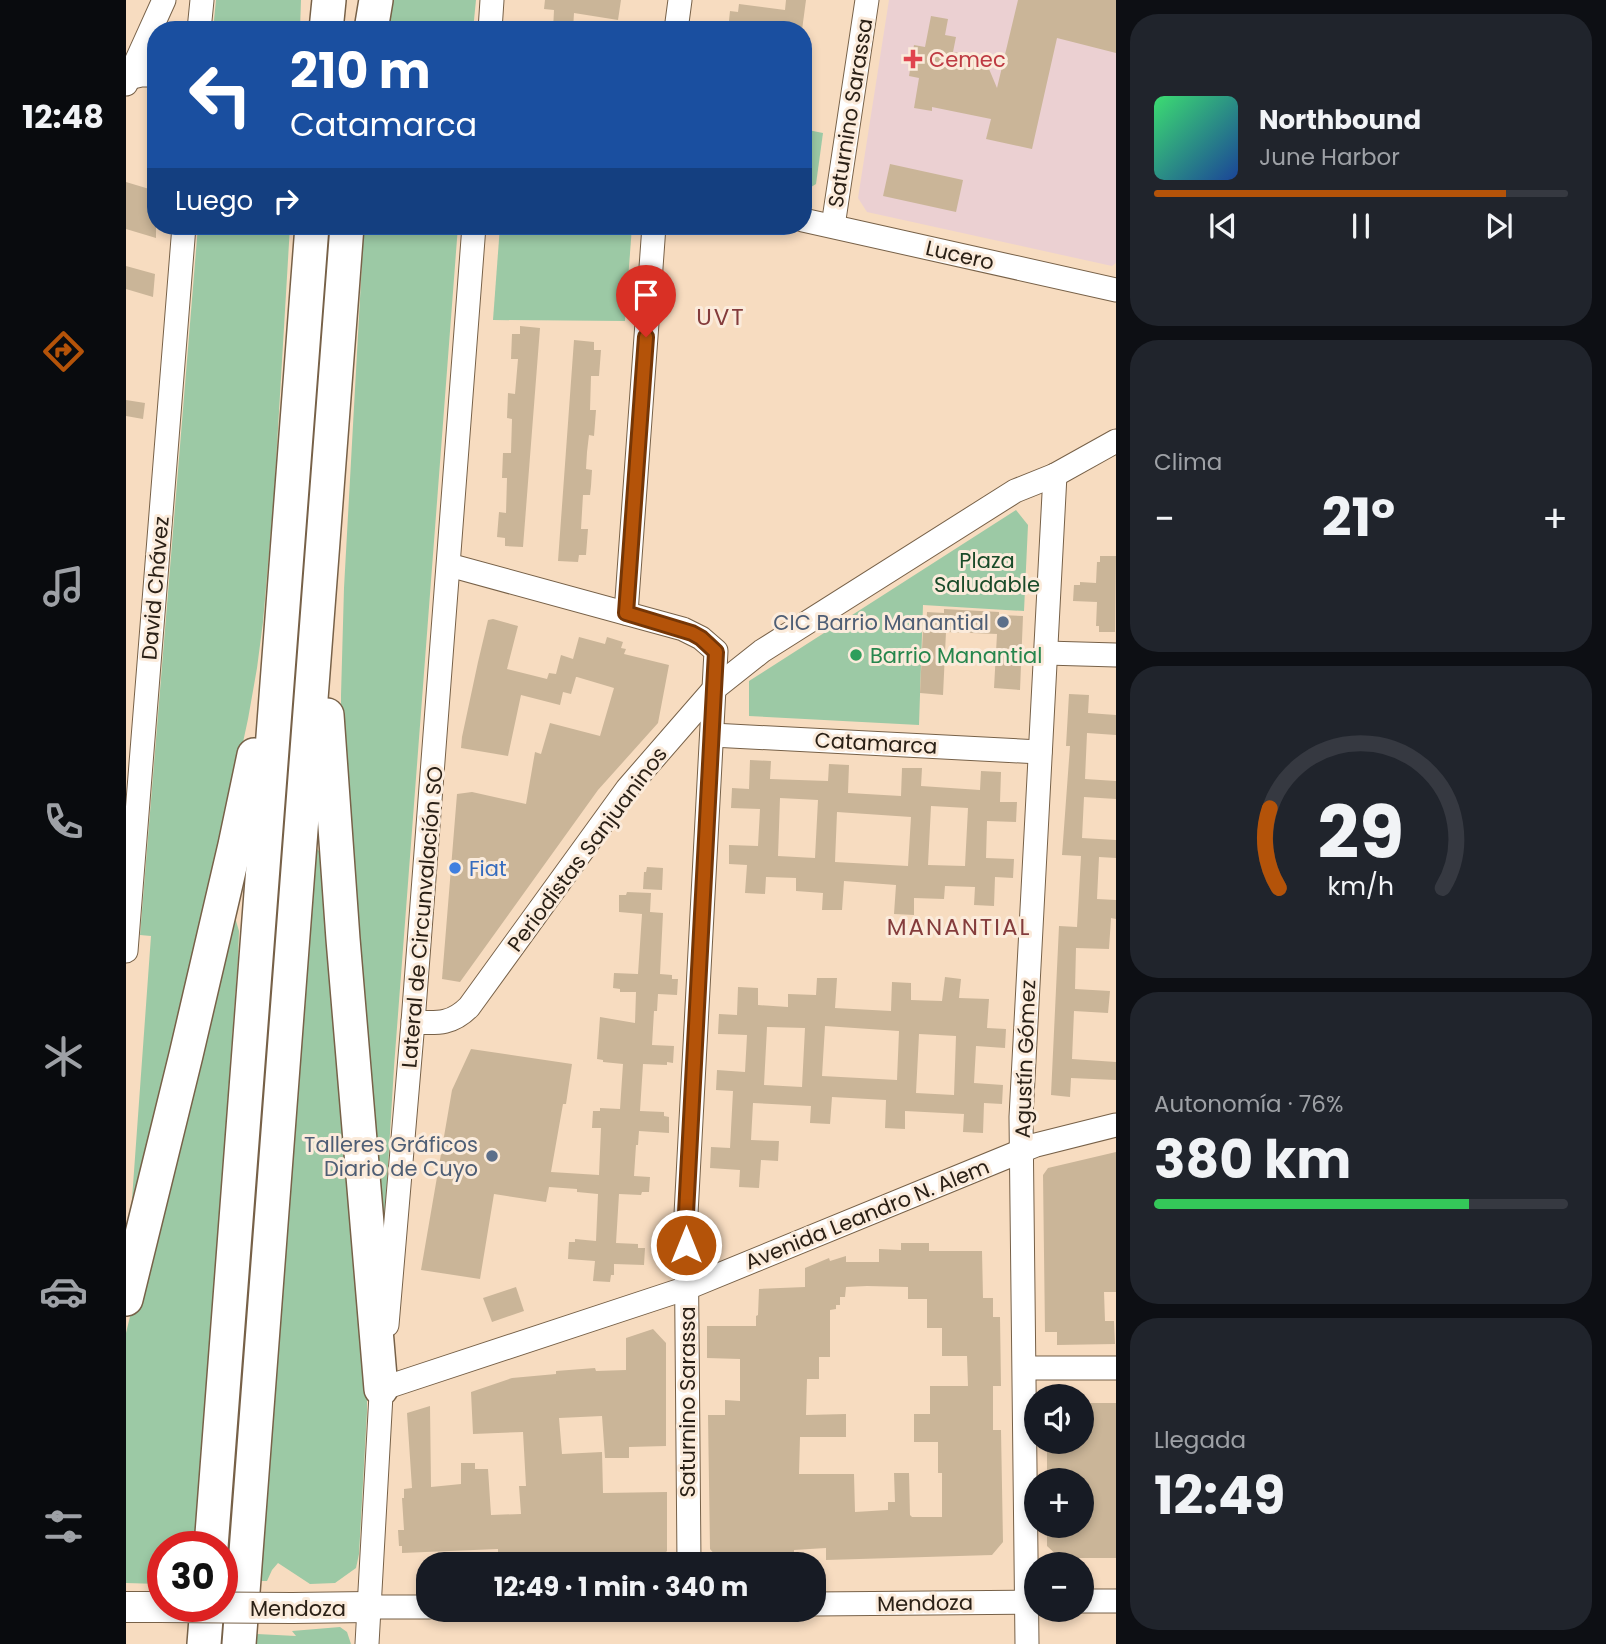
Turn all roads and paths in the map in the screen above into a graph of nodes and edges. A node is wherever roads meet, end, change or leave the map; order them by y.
1 (164, 0) edge
2 (202, 0) edge
3 (322, 0) edge
4 (329, 0) edge
5 (364, 0) edge
6 (376, 0) edge
7 (492, 0) edge
8 (680, 0) edge
9 (867, 0) edge
10 (154, 21) edge
11 (201, 21) edge
12 (324, 21) edge
13 (326, 21) edge
14 (362, 21) edge
15 (372, 21) edge
16 (490, 21) edge
17 (677, 21) edge
18 (147, 37) edge
19 (147, 75) edge
20 (127, 81) edge
21 (812, 222) edge
22 (833, 226) junction
23 (183, 235) edge
24 (311, 235) edge
25 (346, 235) edge
26 (473, 235) edge
27 (652, 235) edge
28 (1116, 290) edge
29 (1116, 441) edge
30 (1055, 475) junction
31 (323, 555) junction
32 (449, 565) junction
33 (285, 580) junction
34 (626, 613) junction
35 (1046, 653) junction
36 (1116, 655) edge
37 (714, 689) junction
38 (712, 735) junction
39 (1040, 752) junction
40 (126, 951) edge
41 (414, 1022) junction
42 (1116, 1125) edge
43 (1022, 1151) junction
44 (687, 1288) junction
45 (126, 1299) edge
46 (1024, 1368) junction
47 (1116, 1368) edge
48 (381, 1389) junction
49 (212, 1531) edge
50 (689, 1552) edge
51 (1030, 1552) edge
52 (1094, 1601) edge
53 (1116, 1601) edge
54 (1024, 1602) edge
55 (826, 1604) edge
56 (126, 1607) edge
57 (369, 1607) junction
58 (416, 1607) edge
59 (206, 1622) edge
60 (1029, 1622) edge
61 (204, 1644) edge
62 (239, 1644) edge
63 (367, 1644) edge
64 (1027, 1644) edge

1 - 10 street
2 - 11 street
3 - 12 highway
4 - 13 highway
5 - 14 highway
6 - 15 highway
7 - 16 street
8 - 17 street
9 - 22 street, Saturnino Sarassa
18 - 20 street
19 - 20 street
21 - 22 street, Lucero
22 - 28 street, Lucero
23 - 40 street, David Chávez
24 - 33 highway
25 - 31 highway
26 - 32 street, Lateral de Circunvalación SO
27 - 34 street
29 - 30 street, Periodistas Sanjuaninos
30 - 35 street, Agustín Gómez
30 - 37 street, Periodistas Sanjuaninos
31 - 48 highway
31 - 62 highway
32 - 34 street
32 - 41 street, Lateral de Circunvalación SO
33 - 45 highway
33 - 49 highway
34 - 37 street, Saturnino Sarassa
35 - 36 street
35 - 39 street, Agustín Gómez
37 - 38 street, Saturnino Sarassa
37 - 41 street, Periodistas Sanjuaninos
38 - 39 street, Catamarca
38 - 44 street, Saturnino Sarassa
39 - 43 street, Agustín Gómez
41 - 48 street, Lateral de Circunvalación SO
42 - 43 street, Avenida Leandro N. Alem
43 - 44 street, Avenida Leandro N. Alem
43 - 46 street, Agustín Gómez
44 - 48 street, Avenida Leandro N. Alem
44 - 50 street, Saturnino Sarassa
46 - 47 street
46 - 51 street, Agustín Gómez
48 - 57 street, Lateral de Circunvalación SO
52 - 53 street
54 - 55 street, Mendoza
56 - 57 main road, Mendoza, bridge
57 - 58 street, Mendoza
57 - 63 street, Lateral de Circunvalación SO
59 - 61 highway
60 - 64 street, Agustín Gómez

